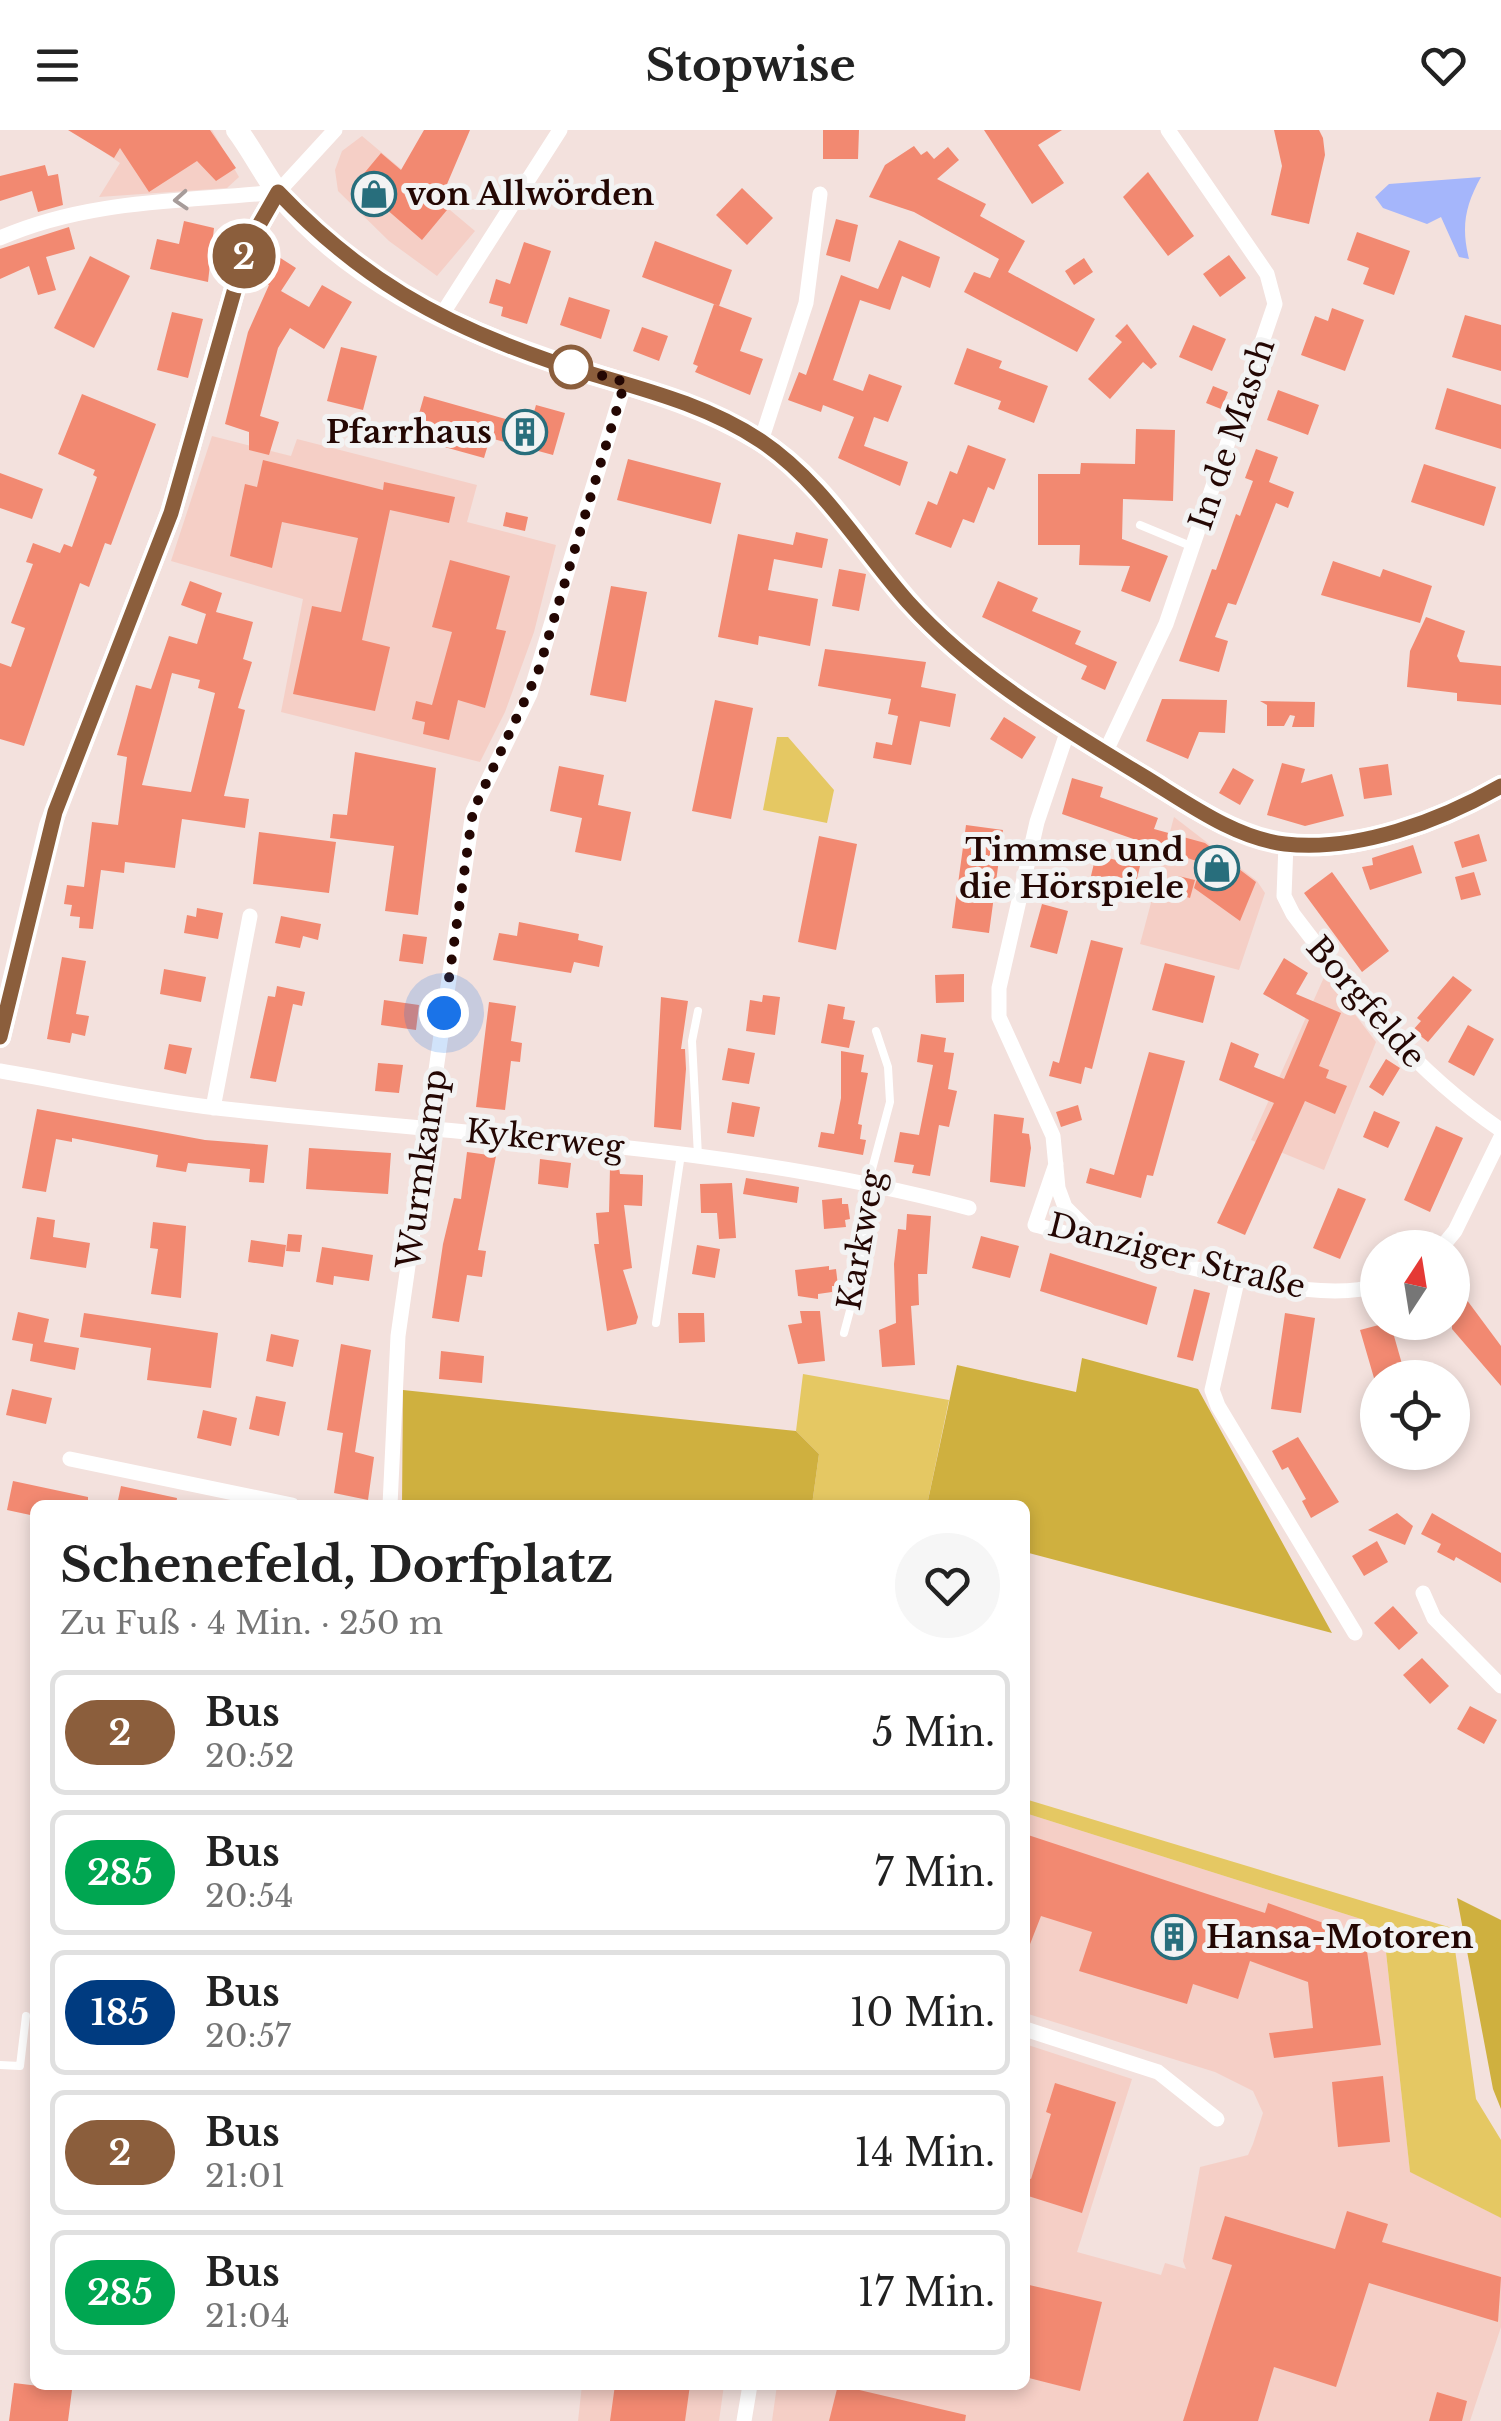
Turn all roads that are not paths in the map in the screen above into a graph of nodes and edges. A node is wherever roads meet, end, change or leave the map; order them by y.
1 (237, 130) edge
2 (334, 130) edge
3 (560, 130) edge
4 (1168, 130) edge
5 (278, 192) junction
6 (820, 194) dead end
7 (0, 238) edge
8 (441, 316) junction
9 (625, 382) junction
10 (761, 441) junction
11 (1140, 525) dead end
12 (1193, 547) junction
13 (1068, 730) junction
14 (1105, 753) junction
15 (1501, 786) edge
16 (1286, 844) junction
17 (250, 916) dead end
18 (698, 1011) dead end
19 (876, 1031) dead end
20 (0, 1037) edge
21 (0, 1071) edge
22 (213, 1108) junction
23 (428, 1126) junction
24 (1501, 1134) edge
25 (689, 1155) junction
26 (1056, 1163) junction
27 (868, 1182) junction
28 (969, 1208) dead end
29 (1455, 1230) edge
30 (1100, 1241) junction
31 (1238, 1276) junction
32 (1360, 1289) edge
33 (656, 1323) dead end
34 (844, 1334) dead end
35 (70, 1458) dead end
36 (268, 1500) edge
37 (390, 1500) edge
38 (1423, 1593) dead end
39 (1355, 1632) dead end
40 (1501, 1686) edge
41 (26, 2016) dead end
42 (1030, 2031) edge
43 (0, 2064) edge
44 (1218, 2119) dead end
45 (749, 2390) edge
46 (744, 2421) edge

1 - 5 main road
2 - 5 street
3 - 8 street
4 - 12 street, In de Masch
5 -> 7 street
5 - 8 main road
5 - 20 main road
6 - 10 street
8 - 9 main road
9 - 10 main road
9 - 23 street, Wurmkamp
10 - 13 main road
11 - 12 lane
12 - 14 street, In de Masch
13 - 14 main road
13 - 26 street
14 - 16 main road
15 - 16 main road
16 - 24 street, Borgfelde
17 - 22 street
18 - 25 lane
19 - 27 lane, Karkweg
21 - 22 street, Kykerweg
22 - 23 street, Kykerweg
23 - 25 street, Kykerweg
23 - 37 street, Wurmkamp
24 - 29 street
25 - 27 street, Kykerweg
25 - 33 lane
26 - 30 street
26 - 30 street, Danziger Straße
27 - 28 street, Kykerweg
27 - 34 lane, Karkweg
30 - 31 street, Danziger Straße
31 - 32 street, Danziger Straße
31 - 39 street
35 - 36 street
38 - 40 street
41 - 43 lane
42 - 44 street
45 - 46 street

